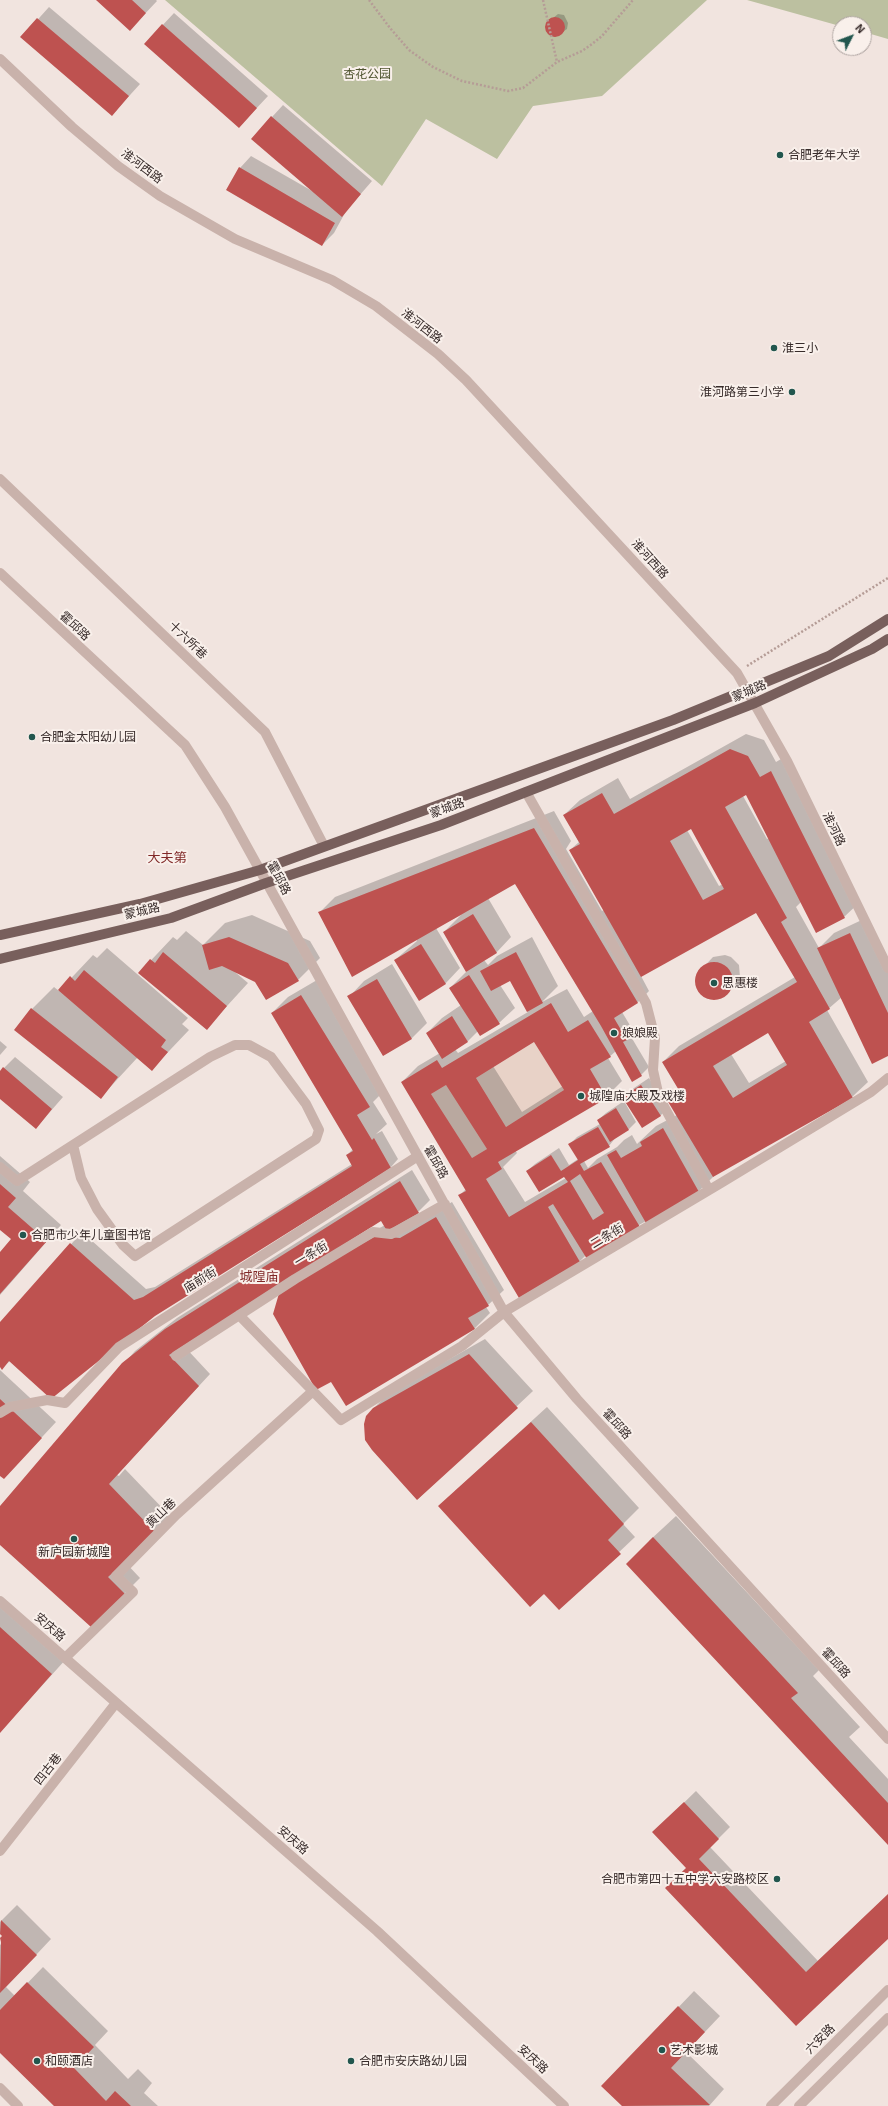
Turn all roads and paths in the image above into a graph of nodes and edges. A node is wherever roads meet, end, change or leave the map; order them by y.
1 (369, 0) edge
2 (543, 0) edge
3 (633, 0) edge
4 (0, 59) edge
5 (557, 62) junction
6 (0, 479) edge
7 (0, 573) edge
8 (888, 578) edge
9 (888, 619) edge
10 (888, 639) edge
11 (737, 673) junction
12 (747, 690) junction
13 (754, 704) junction
14 (526, 792) junction
15 (324, 846) junction
16 (260, 870) junction
17 (266, 883) junction
18 (0, 935) edge
19 (0, 959) edge
20 (888, 968) edge
21 (888, 1078) edge
22 (73, 1145) junction
23 (418, 1156) junction
24 (0, 1166) edge
25 (709, 1190) junction
26 (445, 1204) junction
27 (504, 1312) junction
28 (239, 1316) junction
29 (176, 1356) dead end
30 (313, 1391) junction
31 (0, 1412) edge
32 (0, 1601) edge
33 (65, 1658) junction
34 (116, 1703) junction
35 (888, 1739) edge
36 (0, 1851) edge
37 (888, 1990) edge
38 (888, 2018) edge
39 (0, 2088) edge
40 (18, 2106) edge
41 (564, 2106) edge
42 (771, 2106) edge
43 (799, 2106) edge

1 - 5 path
2 - 5 path
3 - 5 path
4 - 11 street, 淮河西路
6 - 15 street, 十六所巷
7 - 16 street, 霍邱路
8 - 11 path
9 - 12 main road, 蒙城路
10 - 13 main road, 蒙城路
11 - 12 street, 淮河西路
12 - 13 street, 淮河西路
12 - 15 main road, 蒙城路
13 - 14 main road, 蒙城路
13 - 20 street, 淮河路
14 - 17 main road, 蒙城路
14 - 25 street
15 - 16 main road, 蒙城路
16 - 17 street, 霍邱路
16 - 18 main road, 蒙城路
17 - 19 main road, 蒙城路
17 - 23 street, 霍邱路
21 - 25 street, 二条街
22 - 22 street
22 - 24 street
23 - 26 street, 霍邱路
23 - 31 street, 庙前街
25 - 27 street, 二条街
26 - 27 street, 霍邱路
26 - 28 street, 一条街
27 - 30 street, 二条街
27 - 35 street, 霍邱路
28 - 29 street, 一条街
28 - 30 street
30 - 33 street, 黄山巷
32 - 33 street, 安庆路
33 - 34 street, 安庆路
34 - 36 street, 四古巷
34 - 41 street, 安庆路
37 - 42 street, 六安路
38 - 43 street
39 - 40 street

